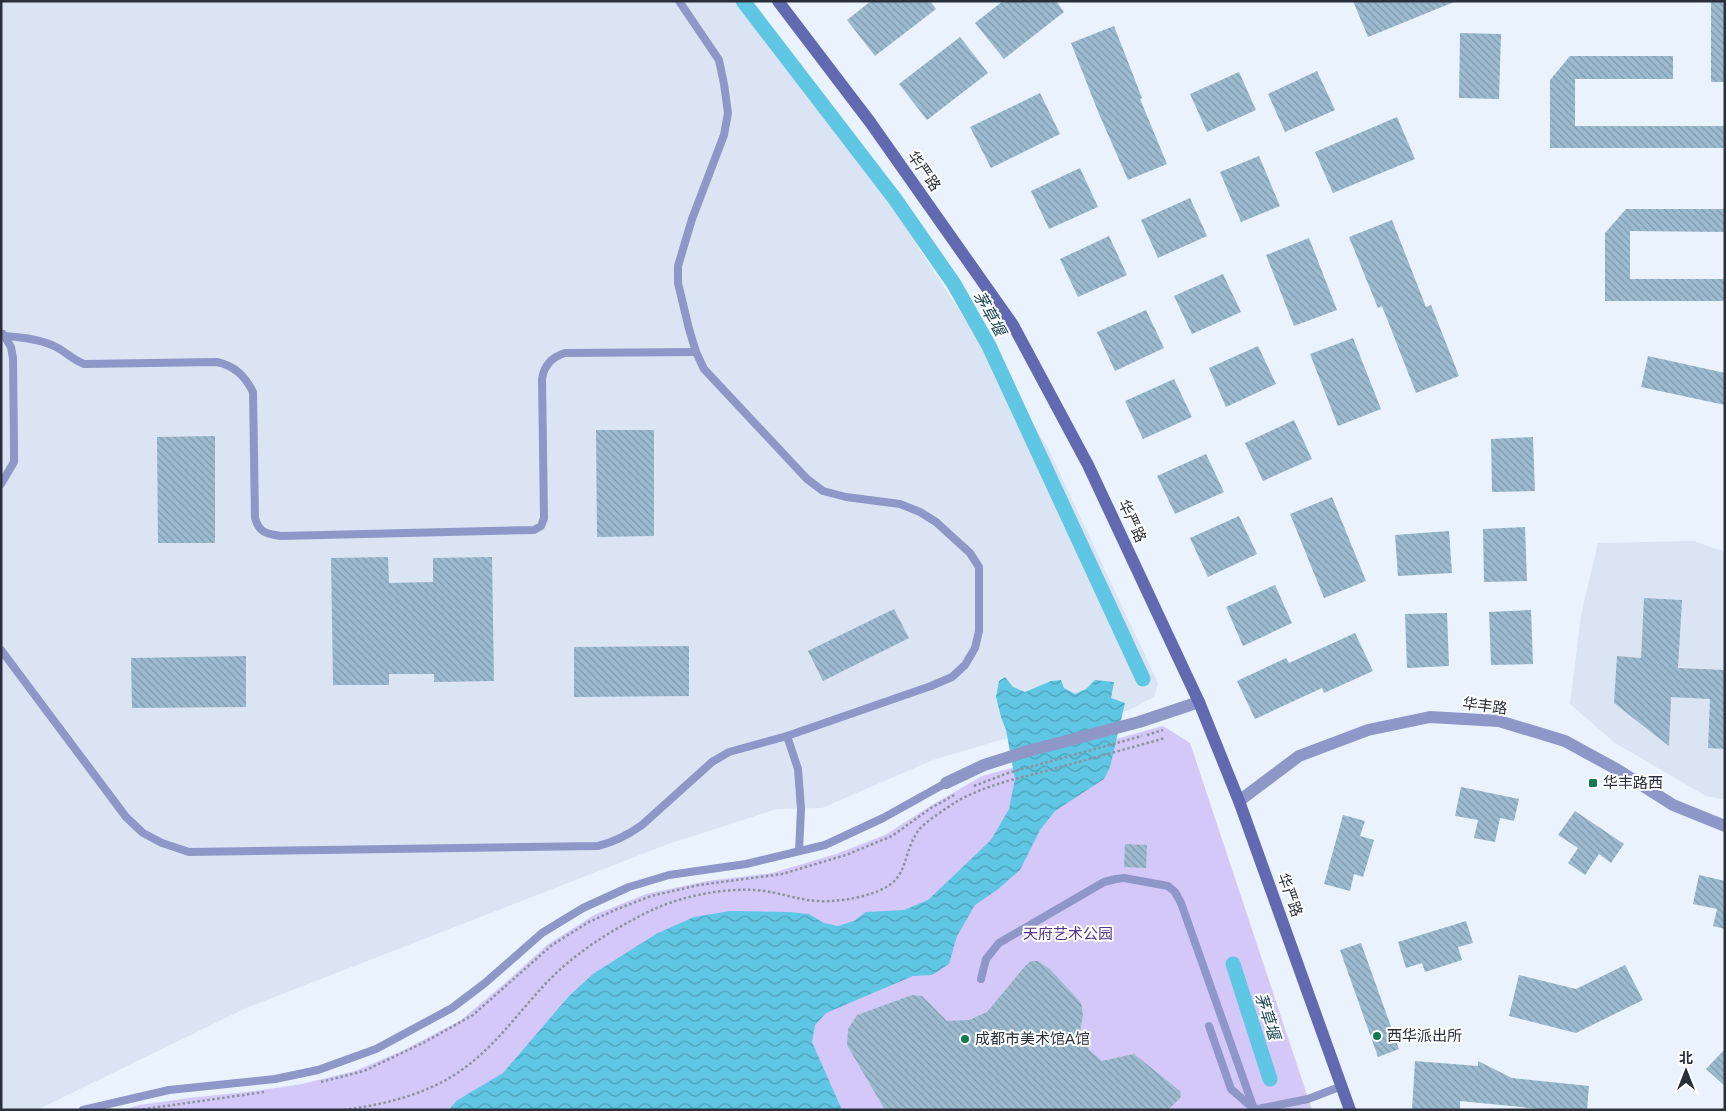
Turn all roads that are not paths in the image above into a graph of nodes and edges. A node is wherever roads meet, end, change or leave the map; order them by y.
1 (679, 1) edge
2 (778, 1) edge
3 (3, 334) edge
4 (696, 352) junction
5 (1, 484) edge
6 (3, 654) edge
7 (1199, 702) junction
8 (787, 736) junction
9 (946, 783) joint
10 (1239, 801) junction
11 (1725, 826) edge
12 (799, 851) junction
13 (980, 979) dead end
14 (1209, 1026) dead end
15 (1342, 1086) junction
16 (1254, 1109) edge
17 (83, 1110) edge
18 (1350, 1110) edge

1 - 4 lane
2 - 7 street, 华严路
3 - 4 lane
3 - 5 lane
4 - 8 lane
6 - 8 lane
7 - 9 street
7 - 10 street, 华严路
8 - 12 lane
9 - 12 lane
10 - 11 street, 华丰路
10 - 15 street, 华严路
12 - 17 lane
13 - 16 lane
14 - 16 lane
15 - 16 lane
15 - 18 street, 华严路

